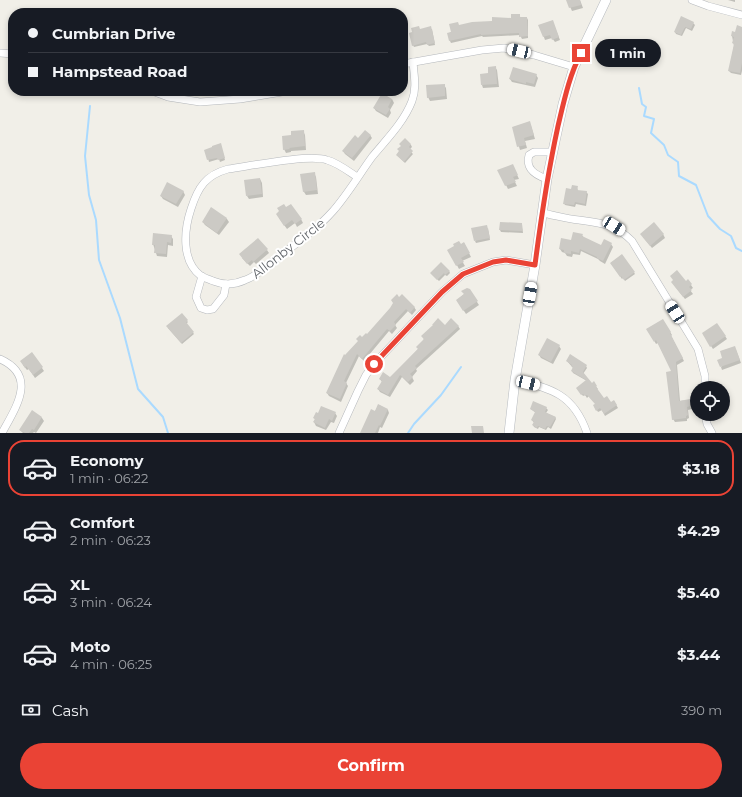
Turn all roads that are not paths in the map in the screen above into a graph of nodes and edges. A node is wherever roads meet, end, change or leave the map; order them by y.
1 (606, 0) edge
2 (692, 0) edge
3 (742, 15) edge
4 (413, 62) junction
5 (408, 63) edge
6 (574, 67) junction
7 (165, 96) edge
8 (258, 96) edge
9 (552, 152) junction
10 (357, 177) junction
11 (547, 179) junction
12 (542, 213) junction
13 (535, 265) junction
14 (202, 276) junction
15 (226, 284) junction
16 (0, 359) edge
17 (515, 380) junction
18 (705, 381) edge
19 (706, 421) edge
20 (2, 433) edge
21 (339, 433) edge
22 (509, 433) edge
23 (587, 433) edge
24 (712, 433) edge

1 - 6 street
2 - 3 street
4 - 5 street
4 - 6 street
4 - 10 street, Allonby Circle
6 - 9 street
7 - 8 street
9 - 11 street
9 - 11 street
10 - 14 street
10 - 15 street, Allonby Circle
11 - 12 street
12 - 13 street
12 - 18 street
13 - 17 street
13 - 21 street
14 - 15 street, Allonby Circle
14 - 15 street
16 - 20 street
17 - 22 street
17 - 23 street
19 - 24 street

